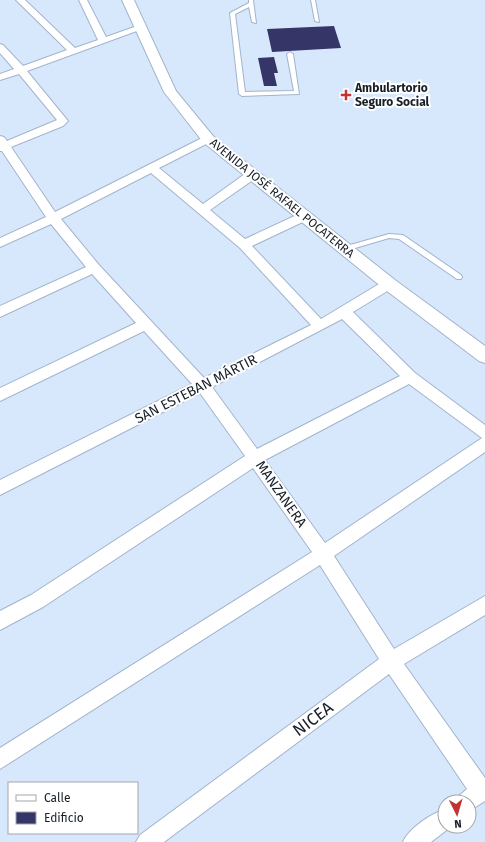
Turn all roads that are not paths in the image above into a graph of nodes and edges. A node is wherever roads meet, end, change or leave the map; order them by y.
1 (20, 0) edge
2 (84, 0) edge
3 (128, 0) edge
4 (314, 0) edge
5 (251, 2) edge
6 (317, 20) dead end
7 (254, 22) dead end
8 (140, 28) junction
9 (103, 40) junction
10 (0, 47) edge
11 (73, 51) junction
12 (290, 54) dead end
13 (21, 70) junction
14 (0, 78) edge
15 (208, 139) junction
16 (2, 144) edge
17 (152, 168) junction
18 (253, 174) junction
19 (203, 210) junction
20 (305, 216) junction
21 (52, 218) junction
22 (0, 243) edge
23 (244, 245) junction
24 (345, 249) junction
25 (94, 268) junction
26 (459, 277) dead end
27 (389, 284) junction
28 (0, 312) edge
29 (344, 312) junction
30 (146, 324) junction
31 (320, 326) junction
32 (485, 356) edge
33 (410, 377) junction
34 (202, 386) junction
35 (0, 395) edge
36 (485, 433) edge
37 (485, 444) edge
38 (255, 458) junction
39 (0, 488) edge
40 (323, 554) junction
41 (485, 605) edge
42 (0, 621) edge
43 (391, 661) junction
44 (0, 759) edge
45 (478, 794) edge
46 (437, 825) edge
47 (147, 842) edge
48 (414, 842) edge

1 - 11 street
2 - 9 street
3 - 8 street, AVENIDA JOSÉ RAFAEL POCATERRA
4 - 6 lane
5 - 7 lane
5 - 12 lane
8 - 9 street
8 - 15 street, AVENIDA JOSÉ RAFAEL POCATERRA
9 - 11 street
10 - 13 street
11 - 13 street
13 - 14 street
13 - 16 street
15 - 17 street
15 - 18 street, AVENIDA JOSÉ RAFAEL POCATERRA
16 - 21 street, MANZANERA
17 - 19 street
17 - 21 street
18 - 19 street
18 - 20 street, AVENIDA JOSÉ RAFAEL POCATERRA
19 - 23 street
20 - 23 street
20 - 24 street, AVENIDA JOSÉ RAFAEL POCATERRA
21 - 22 street
21 - 25 street, MANZANERA
23 - 31 street
24 - 26 lane
24 - 27 street, AVENIDA JOSÉ RAFAEL POCATERRA
25 - 28 street
25 - 30 street, MANZANERA
27 - 29 street, SAN ESTEBAN MÁRTIR
27 - 32 street, AVENIDA JOSÉ RAFAEL POCATERRA
29 - 31 street, SAN ESTEBAN MÁRTIR
29 - 33 street
30 - 34 street, MANZANERA
30 - 35 street
31 - 34 street, SAN ESTEBAN MÁRTIR
33 - 36 street
33 - 38 street
34 - 38 street, MANZANERA
34 - 39 street, SAN ESTEBAN MÁRTIR
37 - 40 street
38 - 40 street, MANZANERA
38 - 42 street
40 - 43 street, MANZANERA
40 - 44 street
41 - 43 street, NICEA
43 - 45 street, MANZANERA
43 - 47 street, NICEA
46 - 48 street

